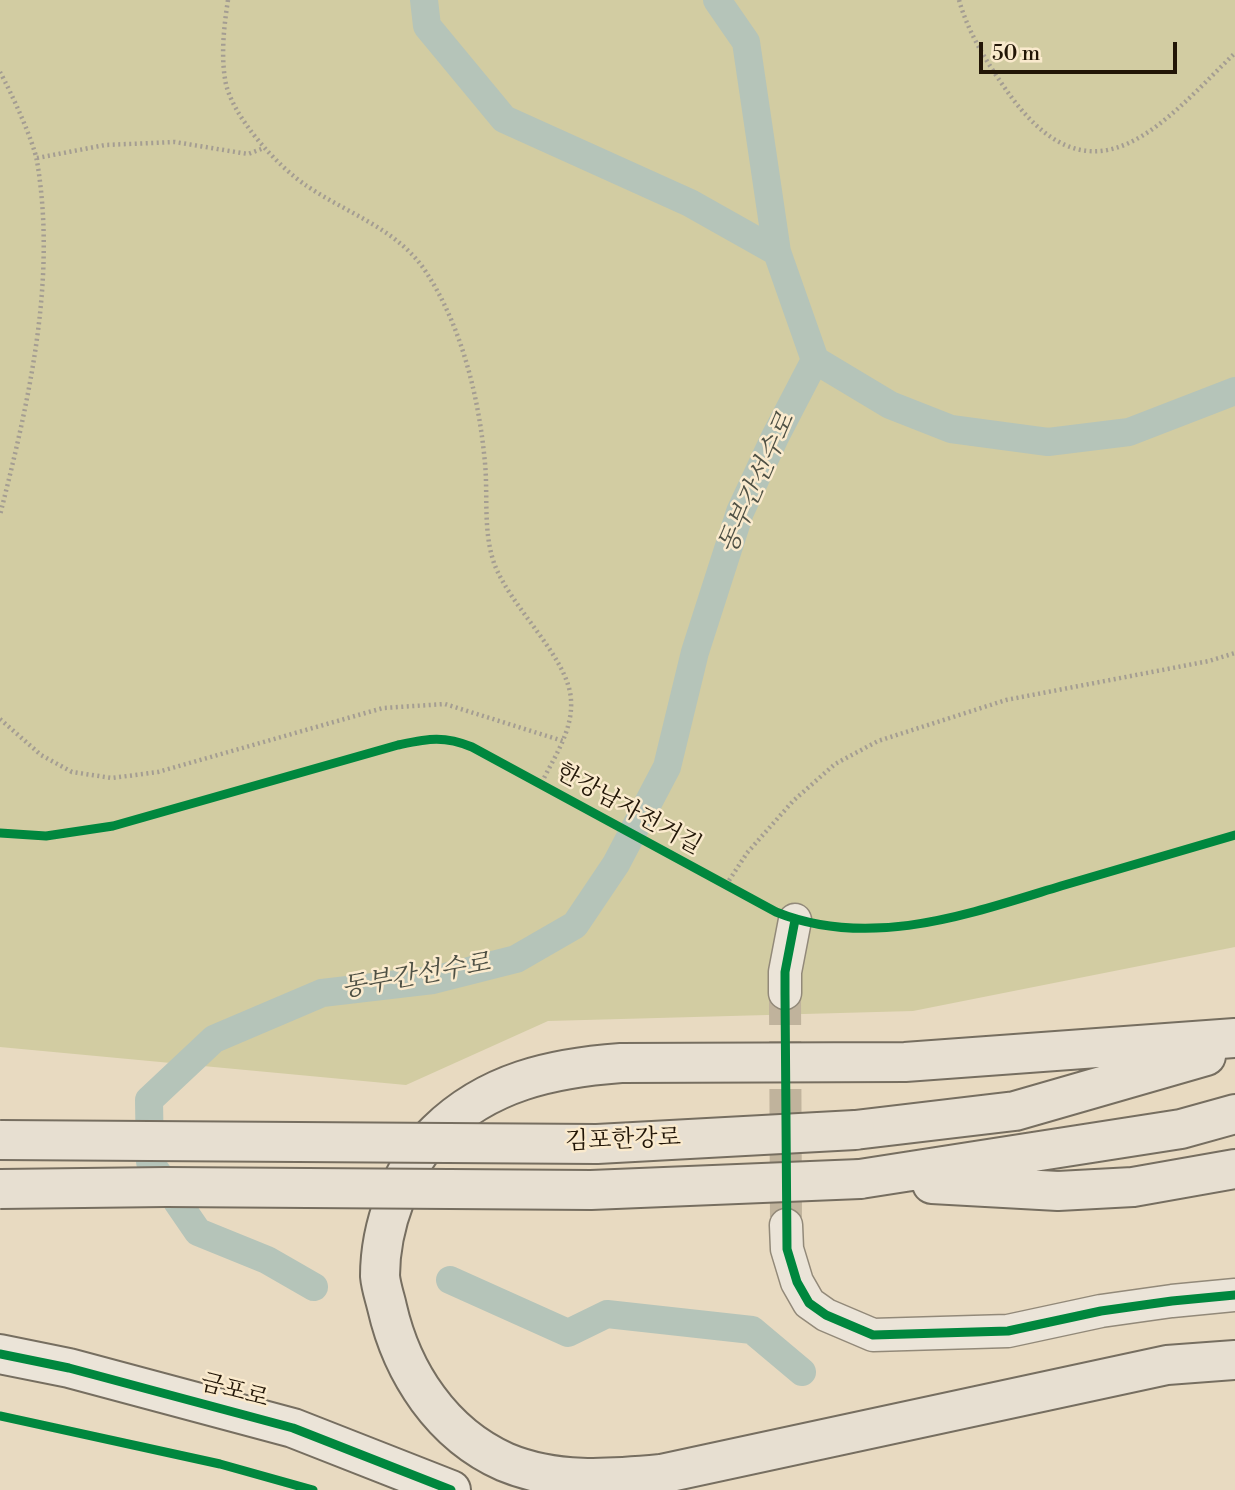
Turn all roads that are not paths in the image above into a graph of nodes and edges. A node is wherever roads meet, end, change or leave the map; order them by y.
1 (795, 920) dead end
2 (785, 993) tunnel mouth
3 (1235, 1038) edge
4 (1235, 1047) edge
5 (1235, 1114) edge
6 (0, 1140) edge
7 (1235, 1169) edge
8 (860, 1180) junction
9 (0, 1189) edge
10 (786, 1225) tunnel mouth
11 (1235, 1296) edge
12 (0, 1354) edge
13 (1235, 1360) edge
14 (451, 1490) edge

1 - 2 street
3 - 13 highway
4 - 6 highway, 김포한강로, bridge
5 - 8 highway, 김포한강로
7 - 8 highway
8 - 9 highway, 김포한강로, bridge
10 - 11 street
12 - 14 main road, 금포로

